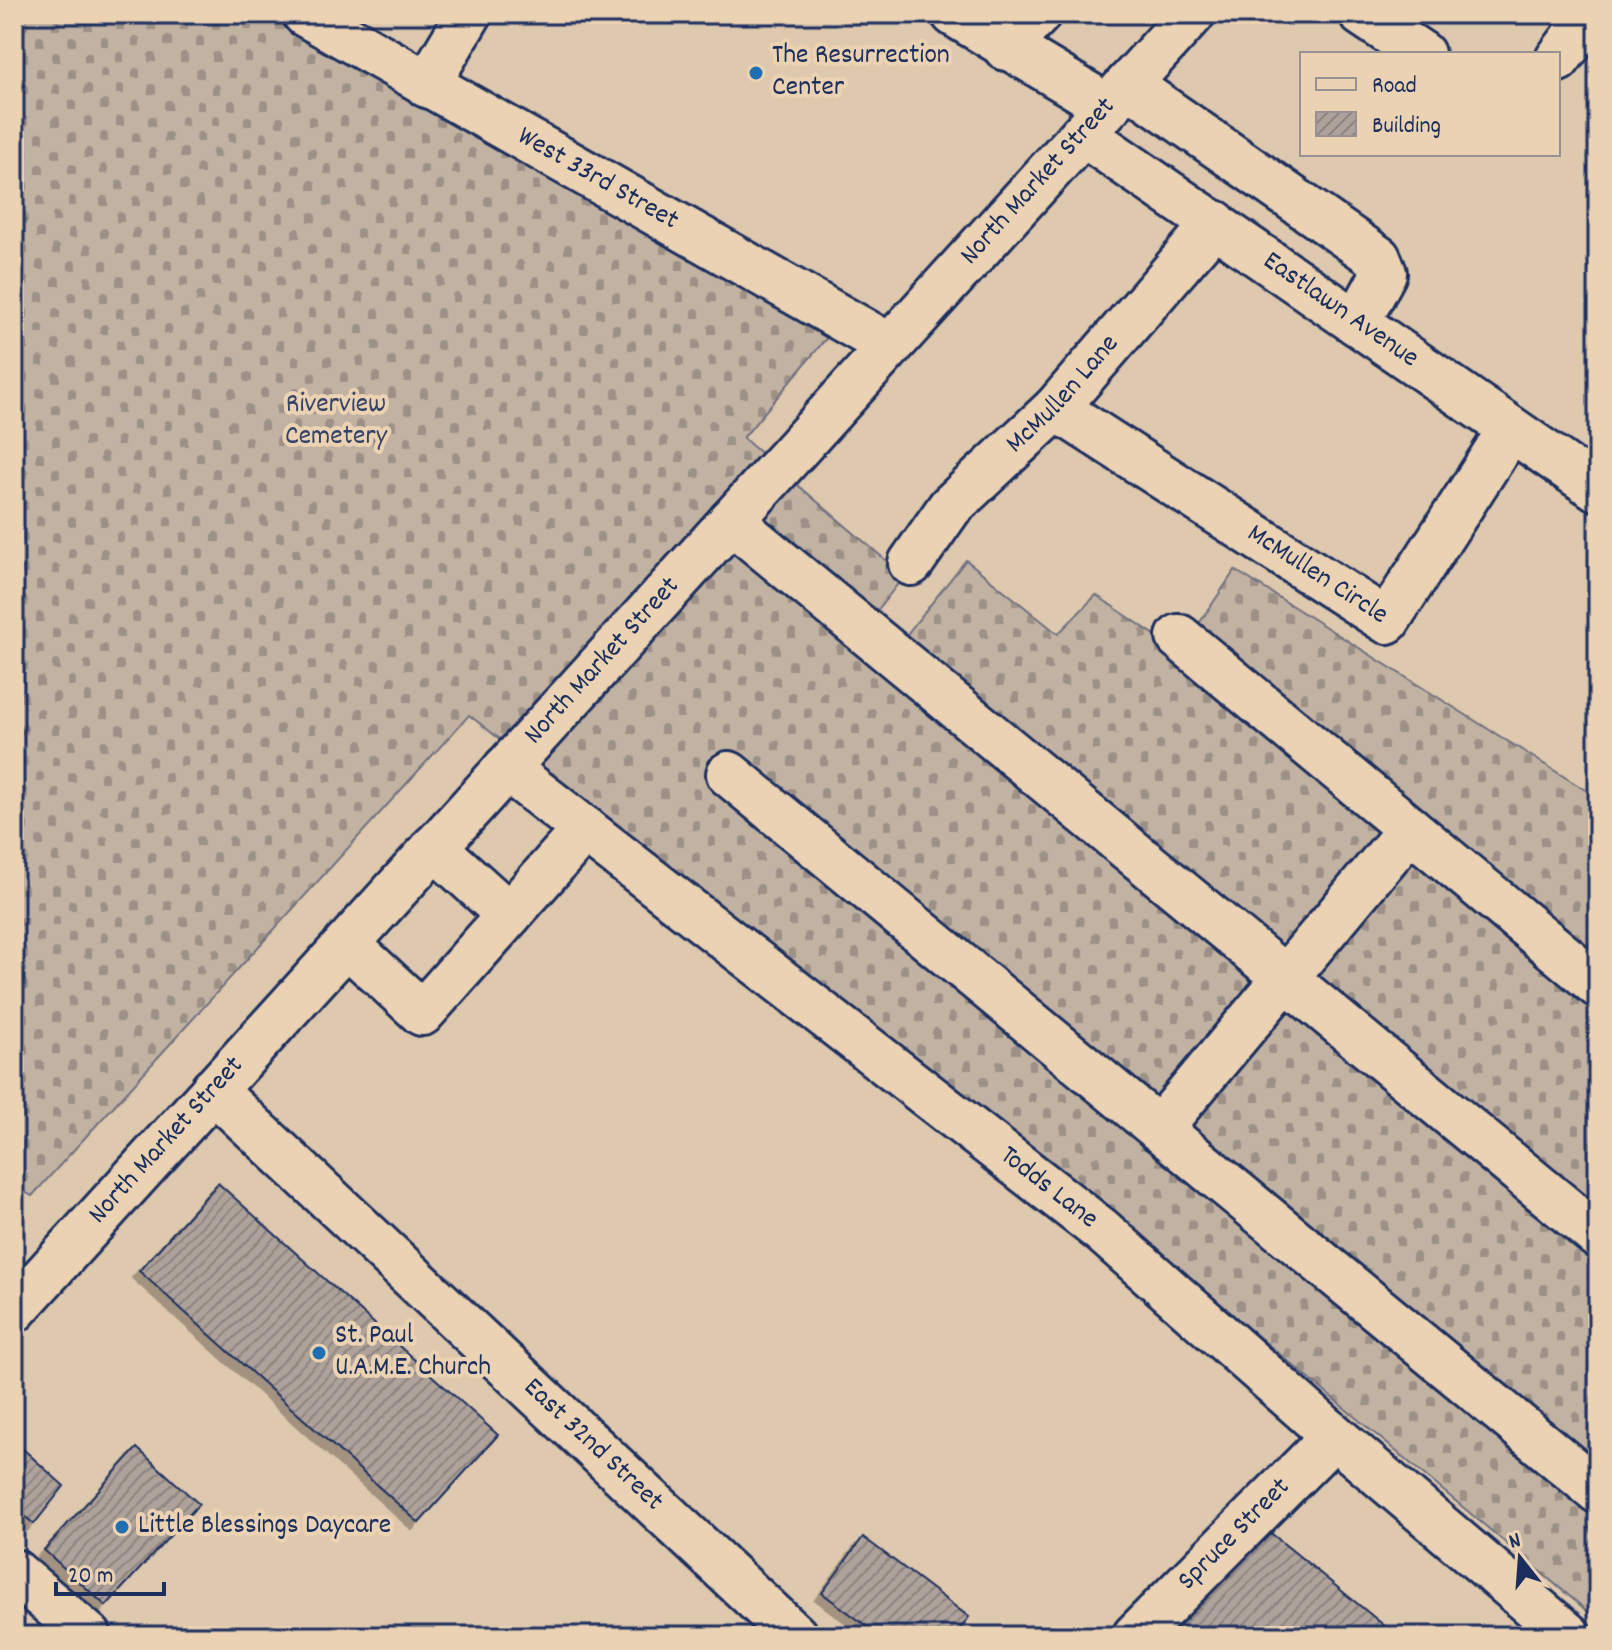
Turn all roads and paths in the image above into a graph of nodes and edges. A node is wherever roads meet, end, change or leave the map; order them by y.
1 (305, 14) edge
2 (469, 14) edge
3 (954, 14) edge
4 (1038, 14) edge
5 (1192, 14) edge
6 (1362, 14) edge
7 (1592, 14) edge
8 (348, 25) edge
9 (1006, 48) junction
10 (1419, 52) edge
11 (1560, 56) edge
12 (427, 85) junction
13 (1106, 108) junction
14 (1215, 223) junction
15 (1357, 323) junction
16 (890, 346) junction
17 (1056, 408) junction
18 (1510, 430) junction
19 (1598, 489) edge
20 (731, 521) junction
21 (911, 563) dead end
22 (1179, 637) dead end
23 (506, 768) junction
24 (729, 774) dead end
25 (585, 829) junction
26 (1410, 829) junction
27 (434, 847) junction
28 (509, 915) junction
29 (347, 944) junction
30 (1285, 978) junction
31 (1598, 985) edge
32 (213, 1090) junction
33 (1159, 1129) junction
34 (1598, 1236) edge
35 (14, 1310) edge
36 (1334, 1436) junction
37 (1598, 1491) edge
38 (14, 1572) edge
39 (77, 1632) edge
40 (795, 1636) edge
41 (1135, 1636) edge
42 (1569, 1636) edge

1 - 8 street, West 33rd Street
2 - 12 street
3 - 9 street
4 - 9 street
5 - 13 street, North Market Street
6 - 10 street
7 - 11 street
8 - 12 street, West 33rd Street
9 - 13 street
12 - 16 street, West 33rd Street
13 - 14 street, Eastlawn Avenue
13 - 15 street
13 - 16 street, North Market Street
14 - 15 street, Eastlawn Avenue
14 - 17 street, McMullen Lane
15 - 18 street, Eastlawn Avenue
16 - 20 street, North Market Street
17 - 18 street, McMullen Circle
17 - 21 street, McMullen Lane
18 - 19 street, Eastlawn Avenue
20 - 23 street, North Market Street
20 - 30 street
22 - 26 street
23 - 25 street, Todds Lane
23 - 27 street, North Market Street
24 - 33 street
25 - 28 street
25 - 36 street, Todds Lane
26 - 30 street
26 - 31 street
27 - 28 street
27 - 29 street, North Market Street
28 - 29 street
29 - 32 street, North Market Street
30 - 33 street
30 - 34 street
32 - 35 street, North Market Street
32 - 40 street, East 32nd Street
33 - 37 street
36 - 41 street, Spruce Street
36 - 42 street, Todds Lane
38 - 39 street

